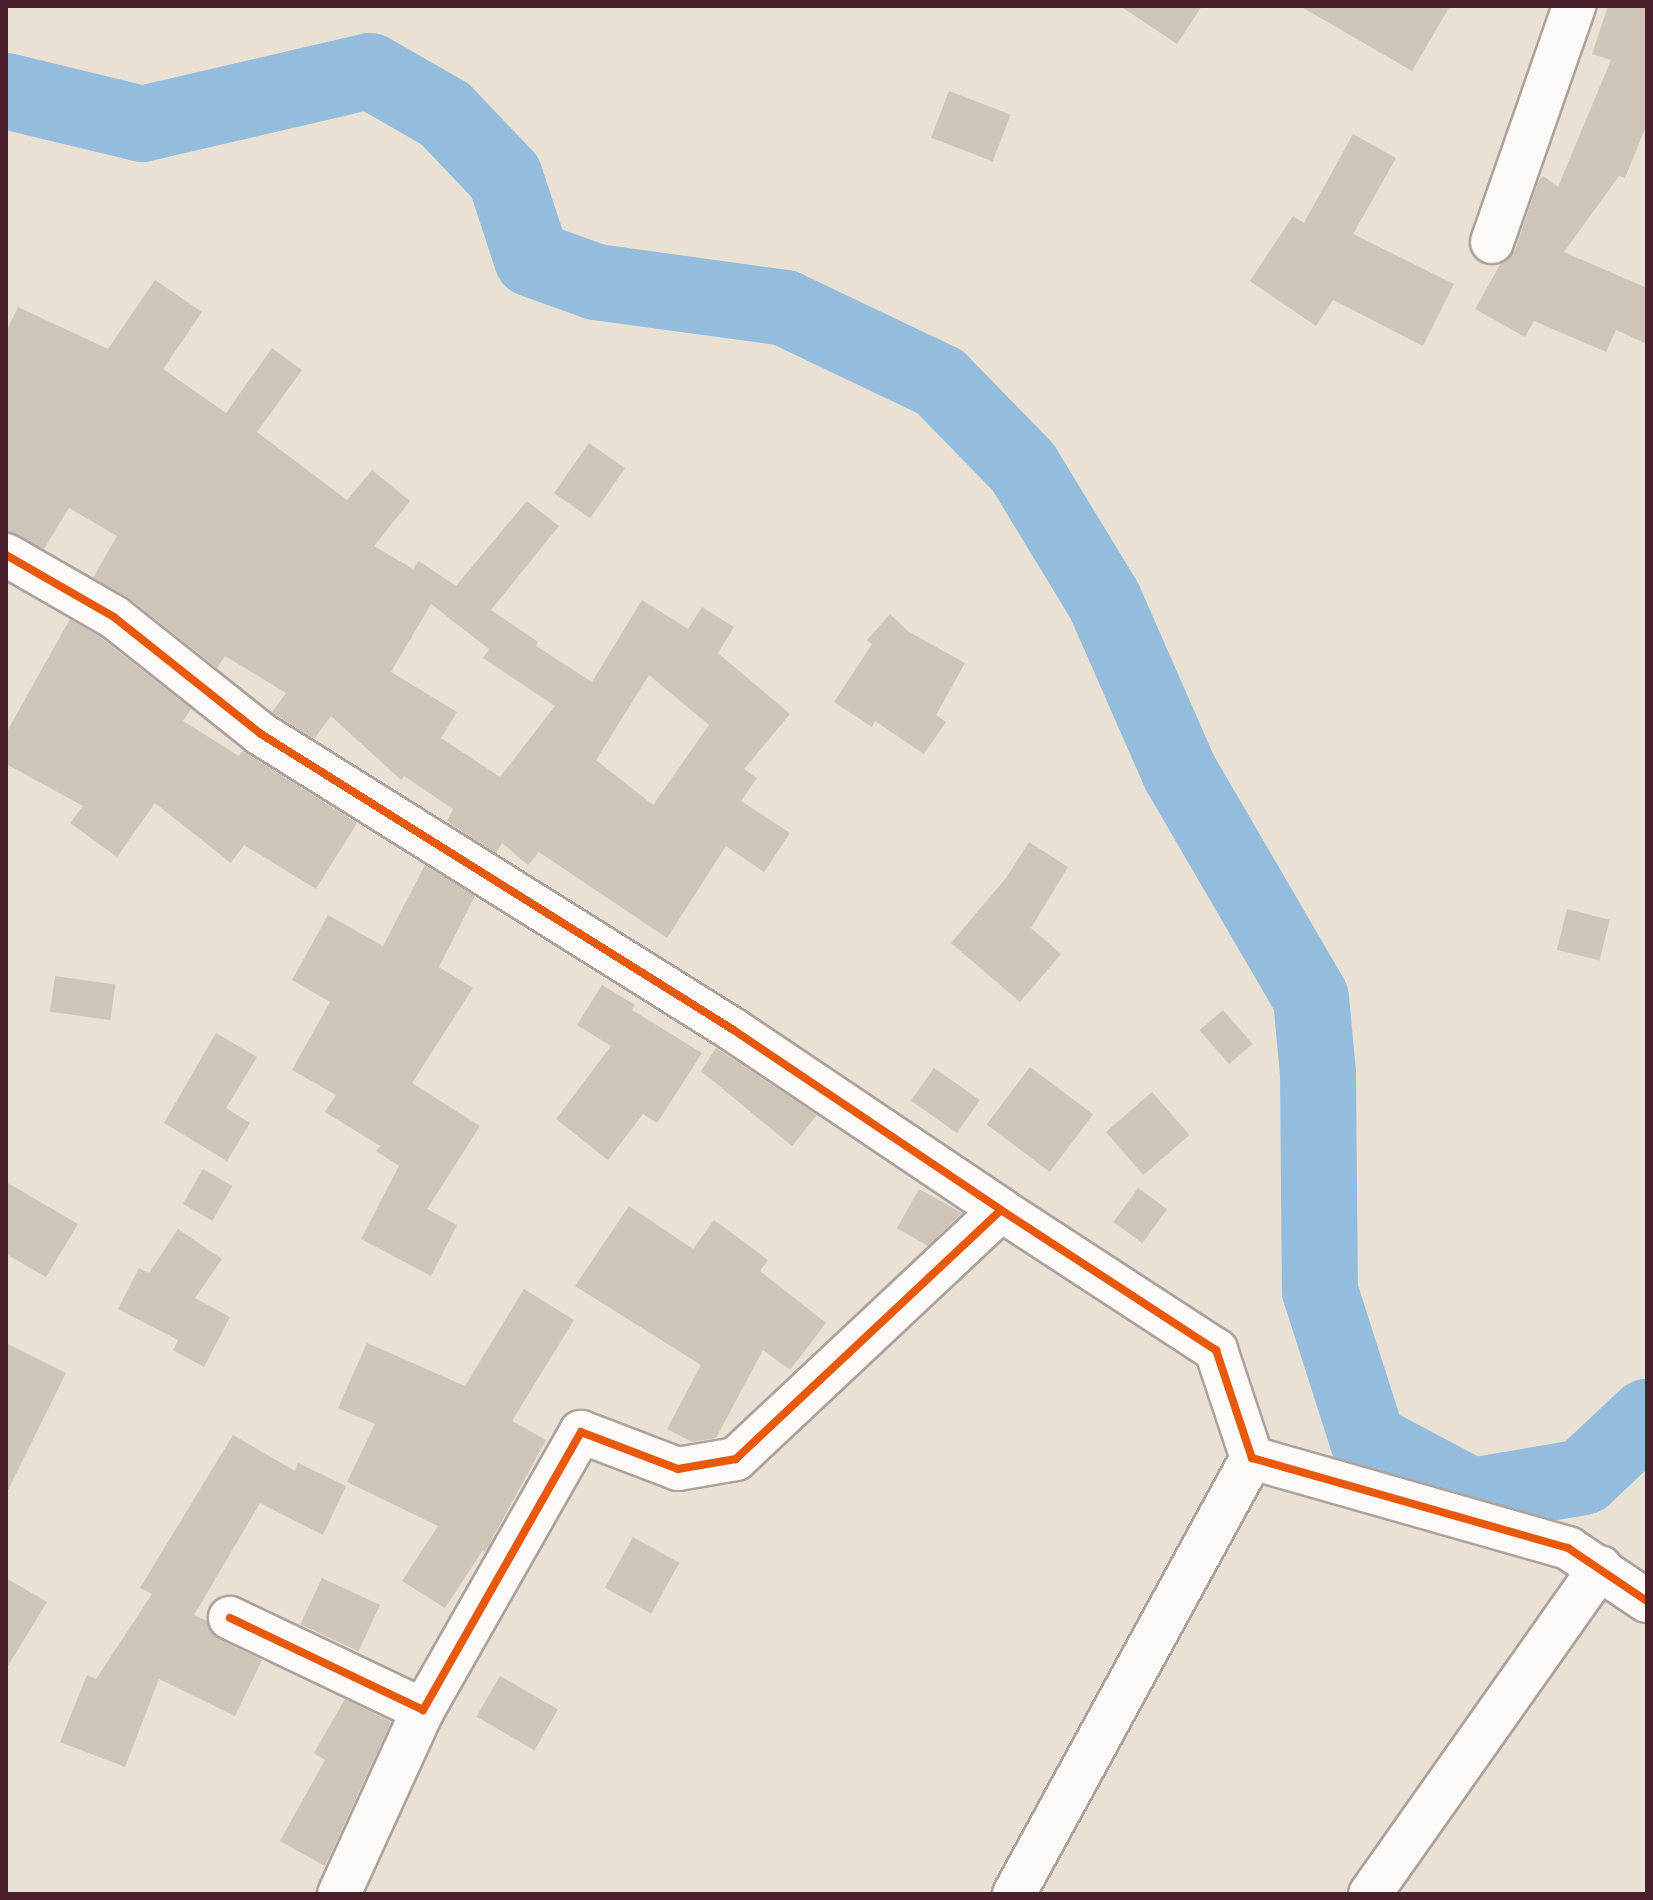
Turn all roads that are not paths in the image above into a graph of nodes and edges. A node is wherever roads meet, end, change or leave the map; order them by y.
1 (1574, 6) edge
2 (1492, 242) dead end
3 (6, 555) edge
4 (1001, 1210) junction
5 (1252, 1458) junction
6 (1601, 1567) junction
7 (1647, 1601) edge
8 (230, 1618) dead end
9 (423, 1710) junction
10 (339, 1894) edge
11 (1014, 1894) edge
12 (1370, 1894) edge

1 - 2 street
3 - 4 street
4 - 5 street
4 - 9 street
5 - 6 street
5 - 11 street
6 - 7 street
6 - 12 street
8 - 9 street
9 - 10 street

